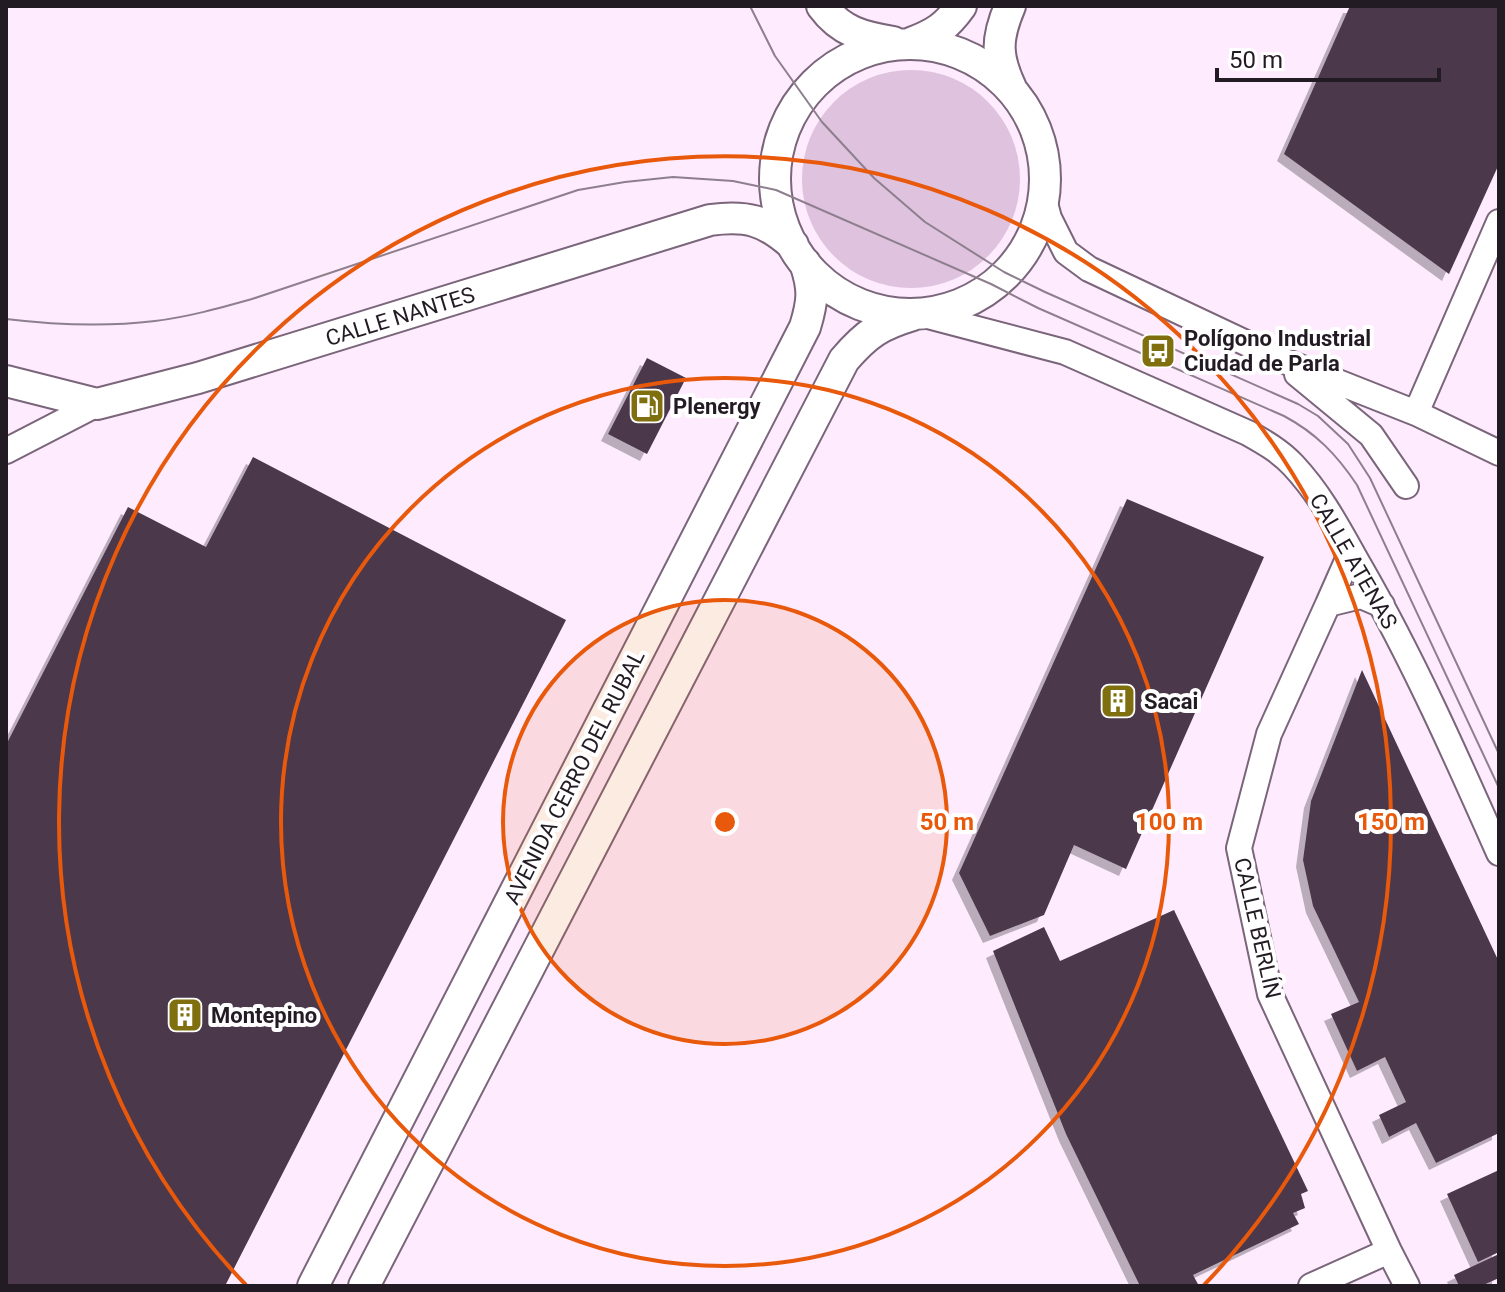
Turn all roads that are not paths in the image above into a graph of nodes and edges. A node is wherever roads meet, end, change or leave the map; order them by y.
1 (822, 6) edge
2 (961, 6) edge
3 (1010, 6) edge
4 (905, 43) junction
5 (1011, 88) junction
6 (1045, 203) junction
7 (1499, 222) edge
8 (799, 254) junction
9 (917, 315) junction
10 (1282, 360) junction
11 (6, 381) edge
12 (97, 404) junction
13 (1416, 413) junction
14 (6, 451) edge
15 (1499, 453) edge
16 (1406, 486) dead end
17 (1351, 552) junction
18 (1328, 604) junction
19 (1382, 605) junction
20 (1499, 853) edge
21 (1389, 1251) junction
22 (313, 1286) edge
23 (364, 1286) edge
24 (1311, 1286) edge
25 (1407, 1286) edge

1 - 4 street
2 - 4 street
3 - 5 street
4 - 5 street
4 - 8 street
5 - 6 street
6 - 9 street
6 - 10 street
7 - 13 street
8 - 9 street
8 - 12 street, CALLE NANTES
8 - 22 street, AVENIDA CERRO DEL RUBAL
9 - 17 street, CALLE ATENAS
9 - 23 street
10 - 13 street
10 - 16 street
11 - 12 street
12 - 14 street, CALLE NANTES
13 - 15 street
17 - 18 street, CALLE BERLÍN
17 - 19 street, CALLE ATENAS
18 - 19 street
18 - 21 street, CALLE BERLÍN
19 - 20 street, CALLE ATENAS
21 - 24 street
21 - 25 street, CALLE BERLÍN

